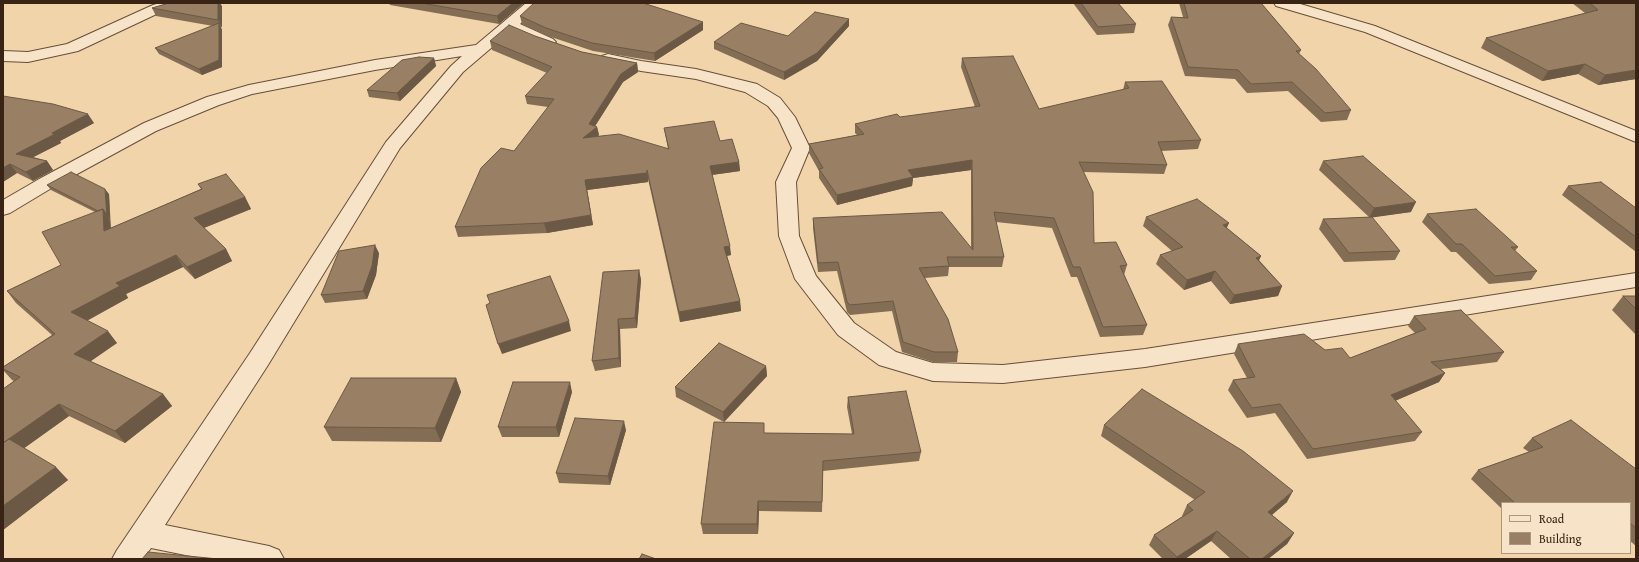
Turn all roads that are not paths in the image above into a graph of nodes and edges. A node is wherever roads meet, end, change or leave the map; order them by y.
1 (177, 3) edge
2 (535, 3) edge
3 (1281, 3) edge
4 (510, 25) junction
5 (482, 49) junction
6 (570, 49) edge
7 (3, 56) edge
8 (590, 56) edge
9 (1636, 137) edge
10 (3, 209) edge
11 (1636, 280) edge
12 (145, 534) junction
13 (127, 559) edge
14 (269, 559) edge

1 - 7 street
2 - 4 street
3 - 9 street
4 - 5 street
4 - 6 street
5 - 10 street
5 - 12 street
8 - 11 street
12 - 13 street
12 - 14 street

